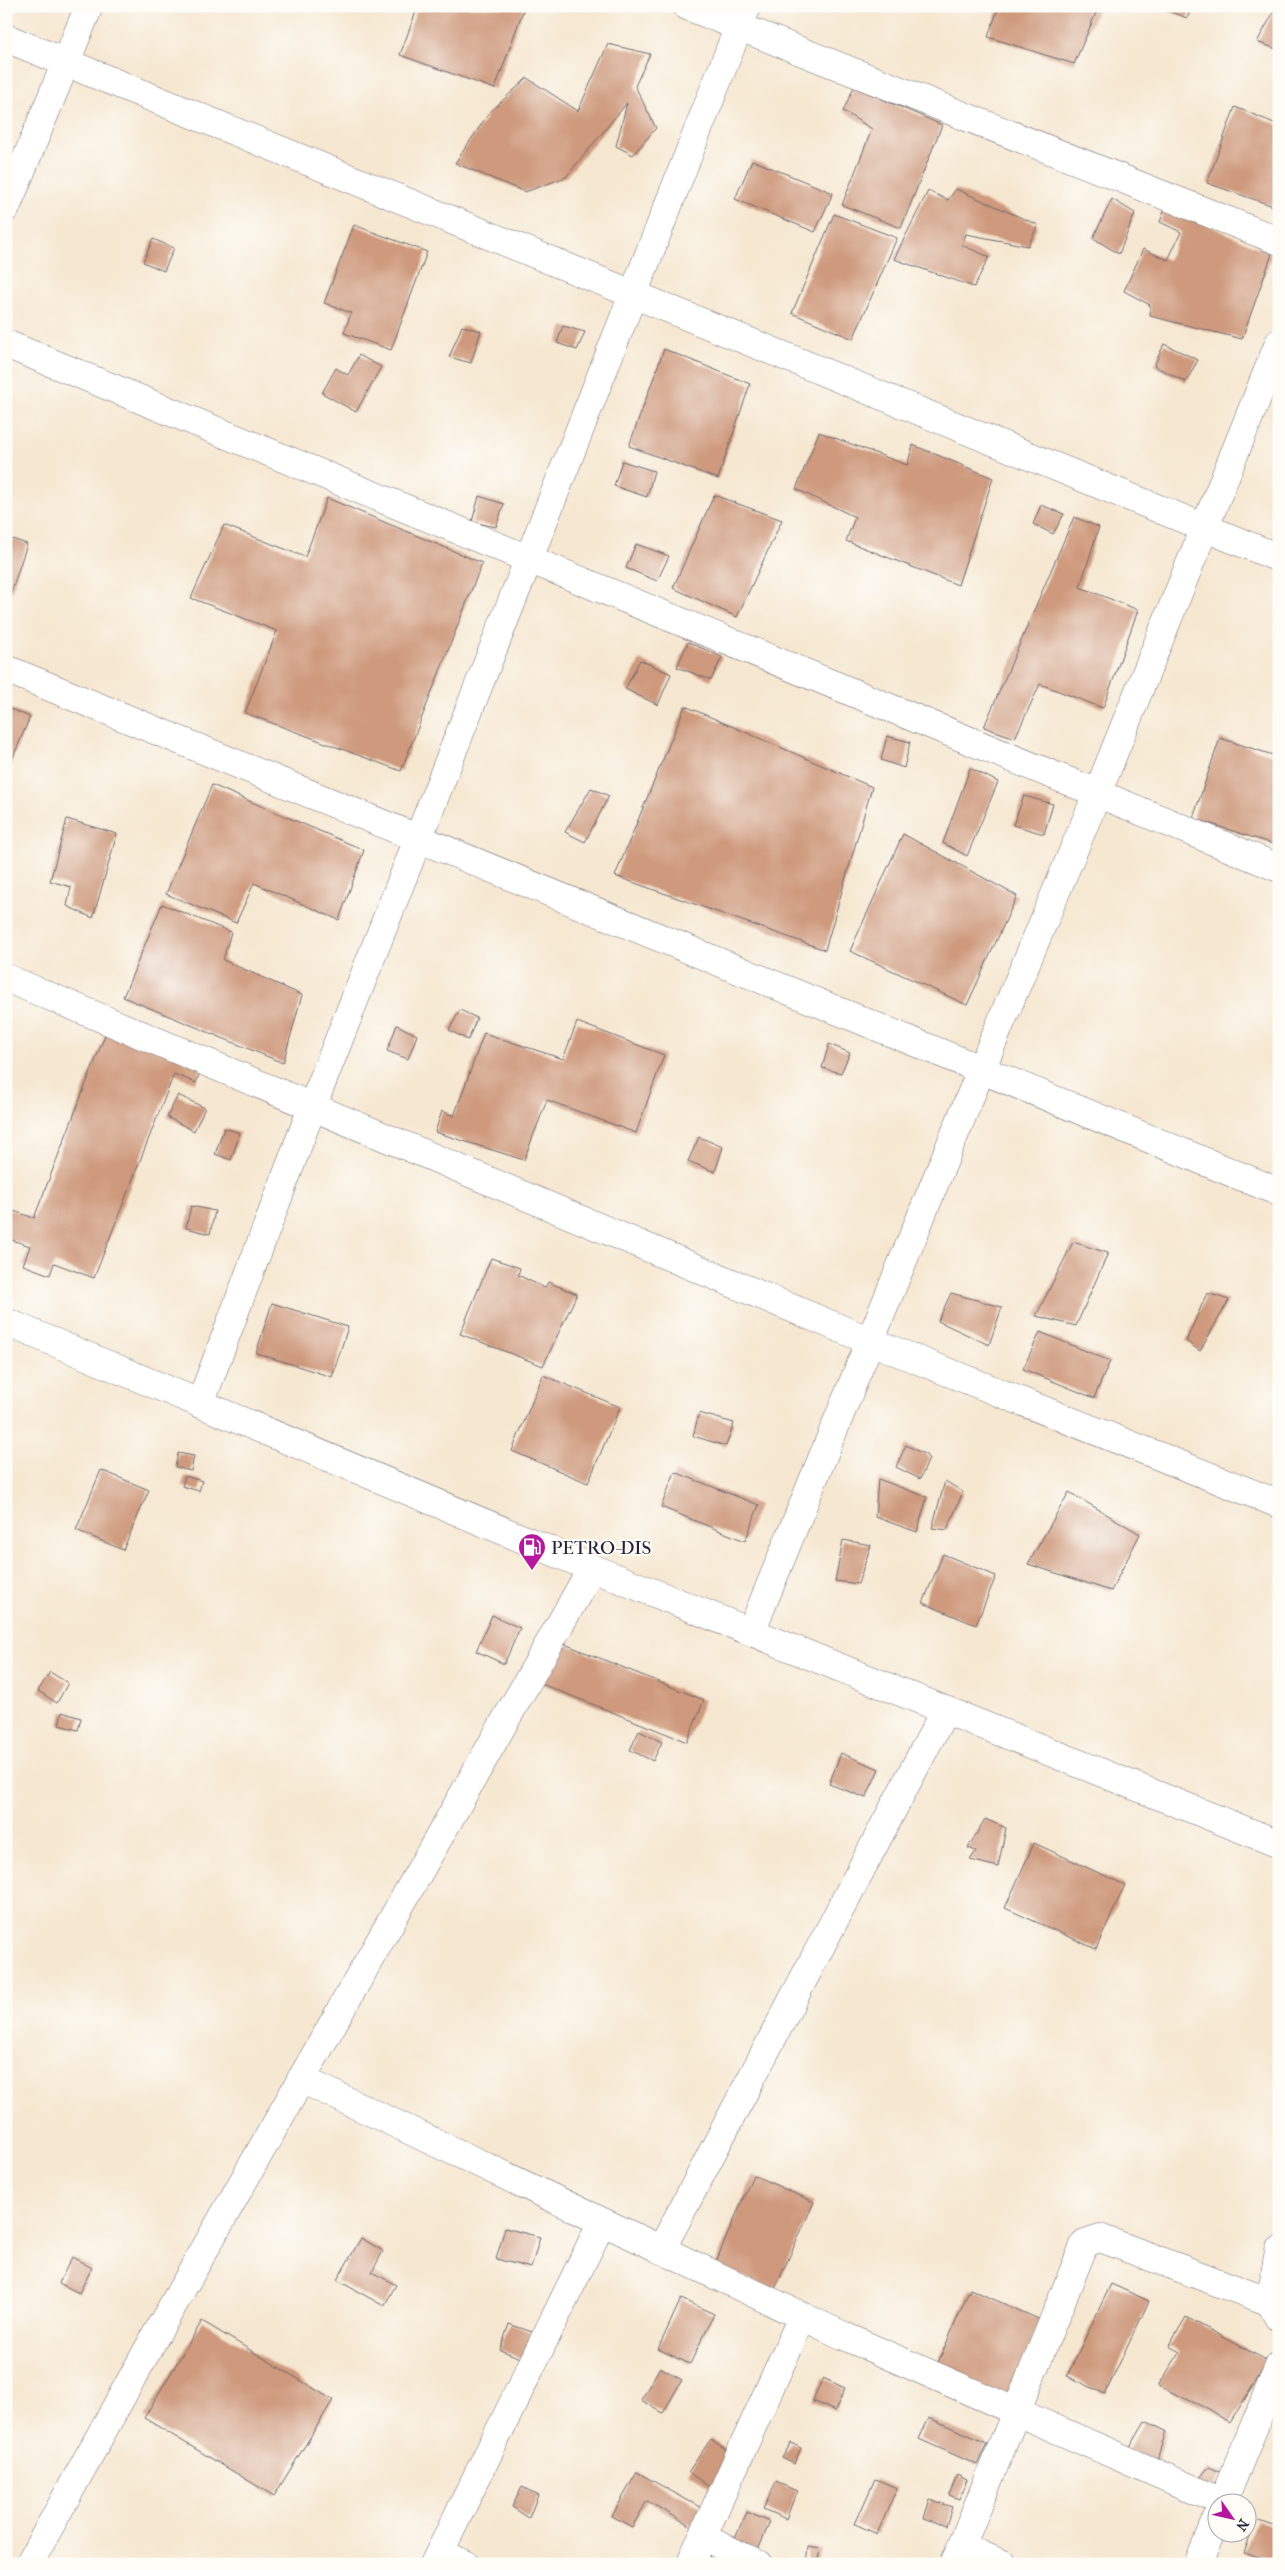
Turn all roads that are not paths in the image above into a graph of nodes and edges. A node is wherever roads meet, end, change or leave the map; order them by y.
1 (89, 6) edge
2 (688, 6) edge
3 (743, 17) edge
4 (6, 38) edge
5 (66, 62) junction
6 (6, 208) edge
7 (1279, 241) edge
8 (632, 294) junction
9 (1279, 343) edge
10 (6, 344) edge
11 (1204, 527) junction
12 (1279, 558) edge
13 (528, 559) junction
14 (6, 669) edge
15 (1098, 792) junction
16 (418, 838) junction
17 (1279, 868) edge
18 (6, 978) edge
19 (981, 1070) junction
20 (313, 1105) junction
21 (1279, 1192) edge
22 (6, 1322) edge
23 (870, 1341) junction
24 (200, 1404) junction
25 (1279, 1504) edge
26 (592, 1568) junction
27 (751, 1632) junction
28 (945, 1710) junction
29 (1279, 1844) edge
30 (301, 2079) junction
31 (602, 2222) junction
32 (661, 2250) junction
33 (1279, 2251) edge
34 (1274, 2310) edge
35 (802, 2317) junction
36 (1279, 2366) edge
37 (1016, 2413) junction
38 (1226, 2492) edge
39 (1208, 2496) edge
40 (702, 2537) junction
41 (1208, 2540) edge
42 (958, 2555) edge
43 (437, 2558) edge
44 (29, 2564) edge
45 (465, 2564) edge
46 (690, 2564) edge
47 (758, 2564) edge
48 (1002, 2564) edge
49 (1198, 2564) edge

1 - 5 street
2 - 3 street
3 - 7 street
3 - 8 street
4 - 5 street
5 - 6 street
5 - 8 street
8 - 11 street
8 - 13 street
9 - 11 street
10 - 13 street
11 - 12 street
11 - 15 street
13 - 15 street
13 - 16 street
14 - 16 street
15 - 17 street
15 - 19 street
16 - 19 street
16 - 20 street
18 - 20 street
19 - 21 street
19 - 23 street
20 - 23 street
20 - 24 street
22 - 24 street
23 - 25 street
23 - 27 street
24 - 26 street
26 - 27 street
26 - 30 street
27 - 28 street
28 - 29 street
28 - 32 street
30 - 31 street
30 - 44 street
31 - 32 street
31 - 43 street
32 - 35 street
33 - 34 street
34 - 37 street
35 - 37 street
35 - 40 street
36 - 38 street
37 - 39 street
37 - 42 street
40 - 46 street
40 - 47 street
41 - 49 street
42 - 48 street
43 - 45 street

